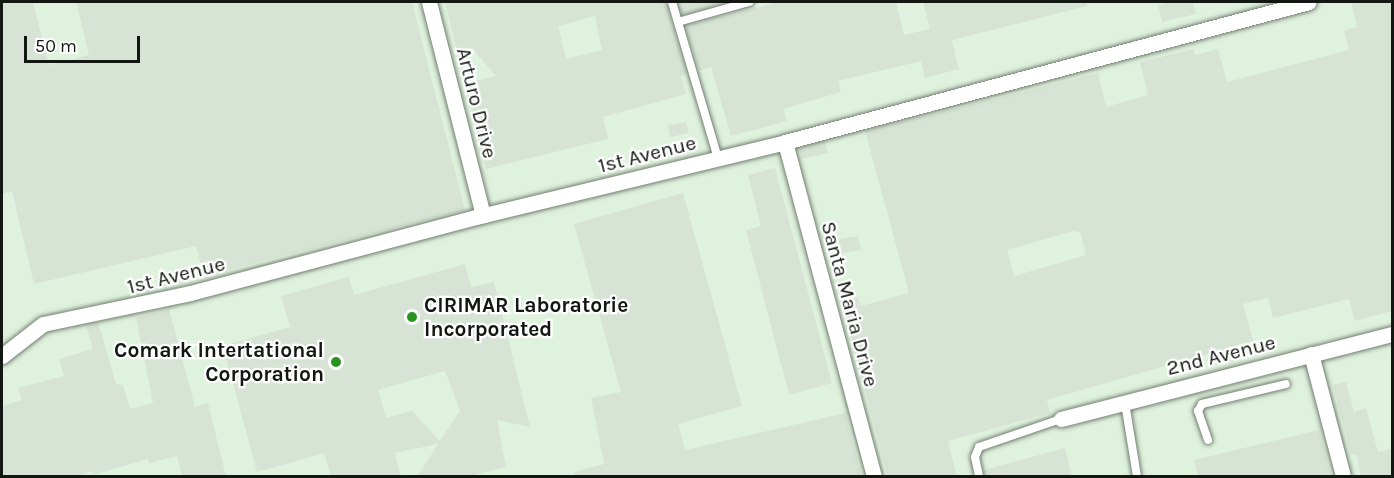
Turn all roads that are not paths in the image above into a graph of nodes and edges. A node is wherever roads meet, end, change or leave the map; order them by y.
1 (429, 2) edge
2 (672, 2) edge
3 (749, 2) edge
4 (1309, 2) edge
5 (678, 22) junction
6 (785, 142) junction
7 (718, 158) junction
8 (483, 215) junction
9 (1392, 334) edge
10 (1311, 354) junction
11 (2, 356) edge
12 (1286, 384) dead end
13 (1125, 401) junction
14 (1061, 419) joint
15 (1208, 440) dead end
16 (874, 477) edge
17 (979, 477) edge
18 (1137, 477) edge
19 (1343, 477) edge

1 - 8 street, Arturo Drive
2 - 5 lane
3 - 5 lane
4 - 6 street, 1st Avenue
5 - 7 lane
6 - 7 street, 1st Avenue
6 - 16 street, Santa Maria Drive
7 - 8 street, 1st Avenue
8 - 11 street, 1st Avenue
9 - 10 street, 2nd Avenue
10 - 13 street, 2nd Avenue
10 - 19 street
12 - 15 lane
13 - 14 street, 2nd Avenue
13 - 18 lane
14 - 17 lane

